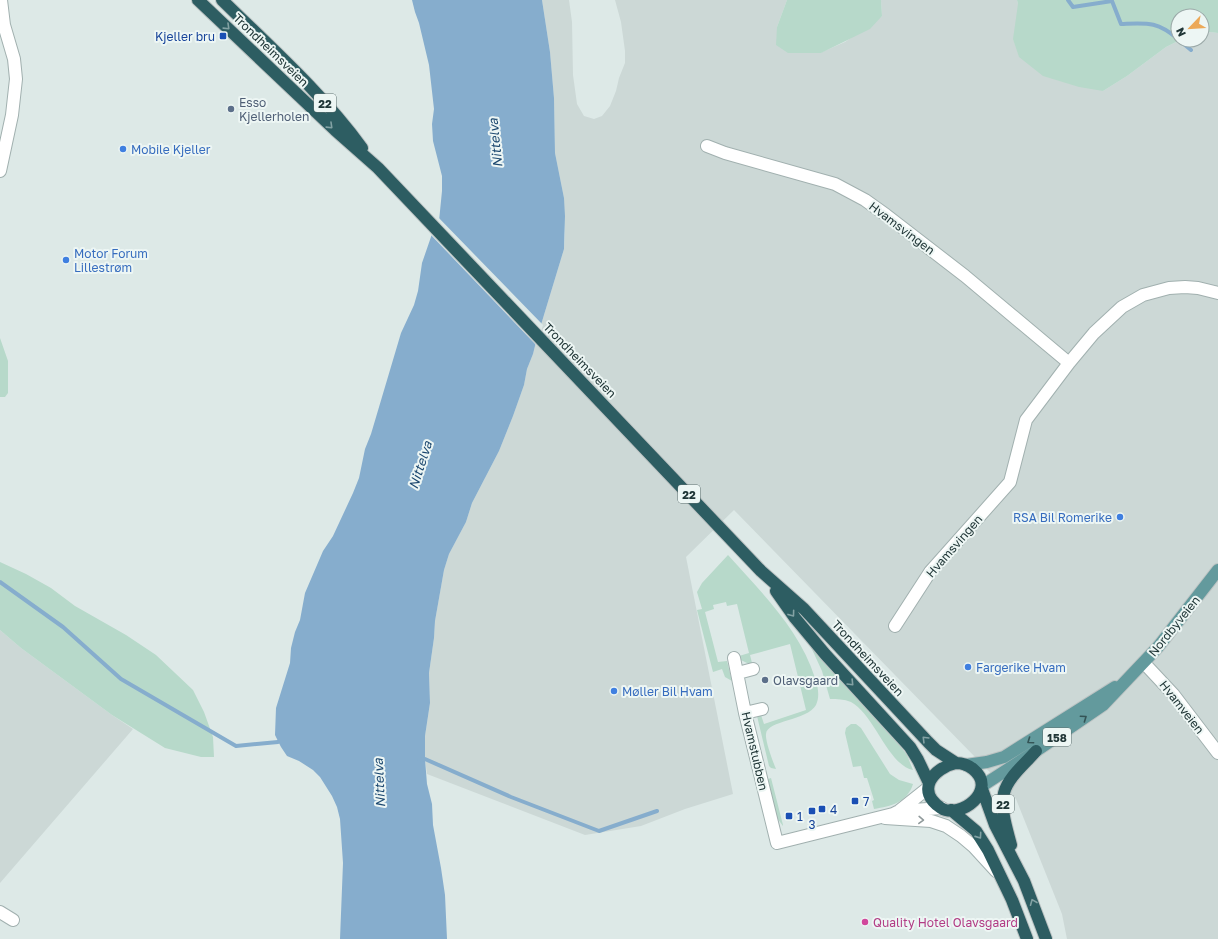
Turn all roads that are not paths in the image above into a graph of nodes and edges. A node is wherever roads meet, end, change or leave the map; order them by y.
1 (1, 0) edge
2 (198, 0) edge
3 (222, 0) edge
4 (2, 21) edge
5 (707, 146) dead end
6 (378, 168) junction
7 (0, 171) edge
8 (1218, 292) edge
9 (1069, 363) junction
10 (1218, 570) edge
11 (761, 571) junction
12 (895, 626) dead end
13 (734, 658) dead end
14 (1144, 663) junction
15 (753, 669) dead end
16 (738, 673) junction
17 (1127, 680) junction
18 (762, 708) dead end
19 (745, 713) junction
20 (1036, 751) junction
21 (1218, 753) edge
22 (961, 764) junction
23 (929, 786) junction
24 (982, 788) junction
25 (946, 809) junction
26 (899, 811) junction
27 (882, 817) junction
28 (1016, 866) junction
29 (1002, 876) junction
30 (0, 912) edge
31 (13, 920) dead end
32 (1027, 939) edge
33 (1046, 939) edge

1 - 4 street
2 -> 6 highway, Trondheimsveien / 22
3 - 6 highway, Trondheimsveien / 22
4 - 7 street
5 - 9 street, Hvamsvingen
6 - 11 highway, Trondheimsveien / 22
8 - 9 street, Hvamsvingen
9 - 12 street, Hvamsvingen
10 - 14 main road, Nordbyveien / 158
22 -> 11 highway, Trondheimsveien / 22
11 -> 23 highway, Trondheimsveien / 22
13 - 16 street, Hvamstubben
14 - 17 main road, Nordbyveien / 158
14 - 21 street, Hvamveien
15 - 16 street
16 - 19 street, Hvamstubben
20 -> 17 main road, Nordbyveien / 158
17 -> 22 main road, Nordbyveien / 158
18 - 19 street
19 - 27 street, Hvamstubben
20 - 24 main road, Nordbyveien / 158
20 - 28 highway, 22
22 - 23 highway
22 - 24 highway, 22
23 - 25 highway, 22
23 - 26 street
24 - 25 highway, 22
24 - 28 highway, 22
25 - 26 street
25 -> 29 highway, 22
26 - 27 street
27 -> 29 street
33 -> 28 highway, 22
29 - 32 highway, 22
30 - 31 street

